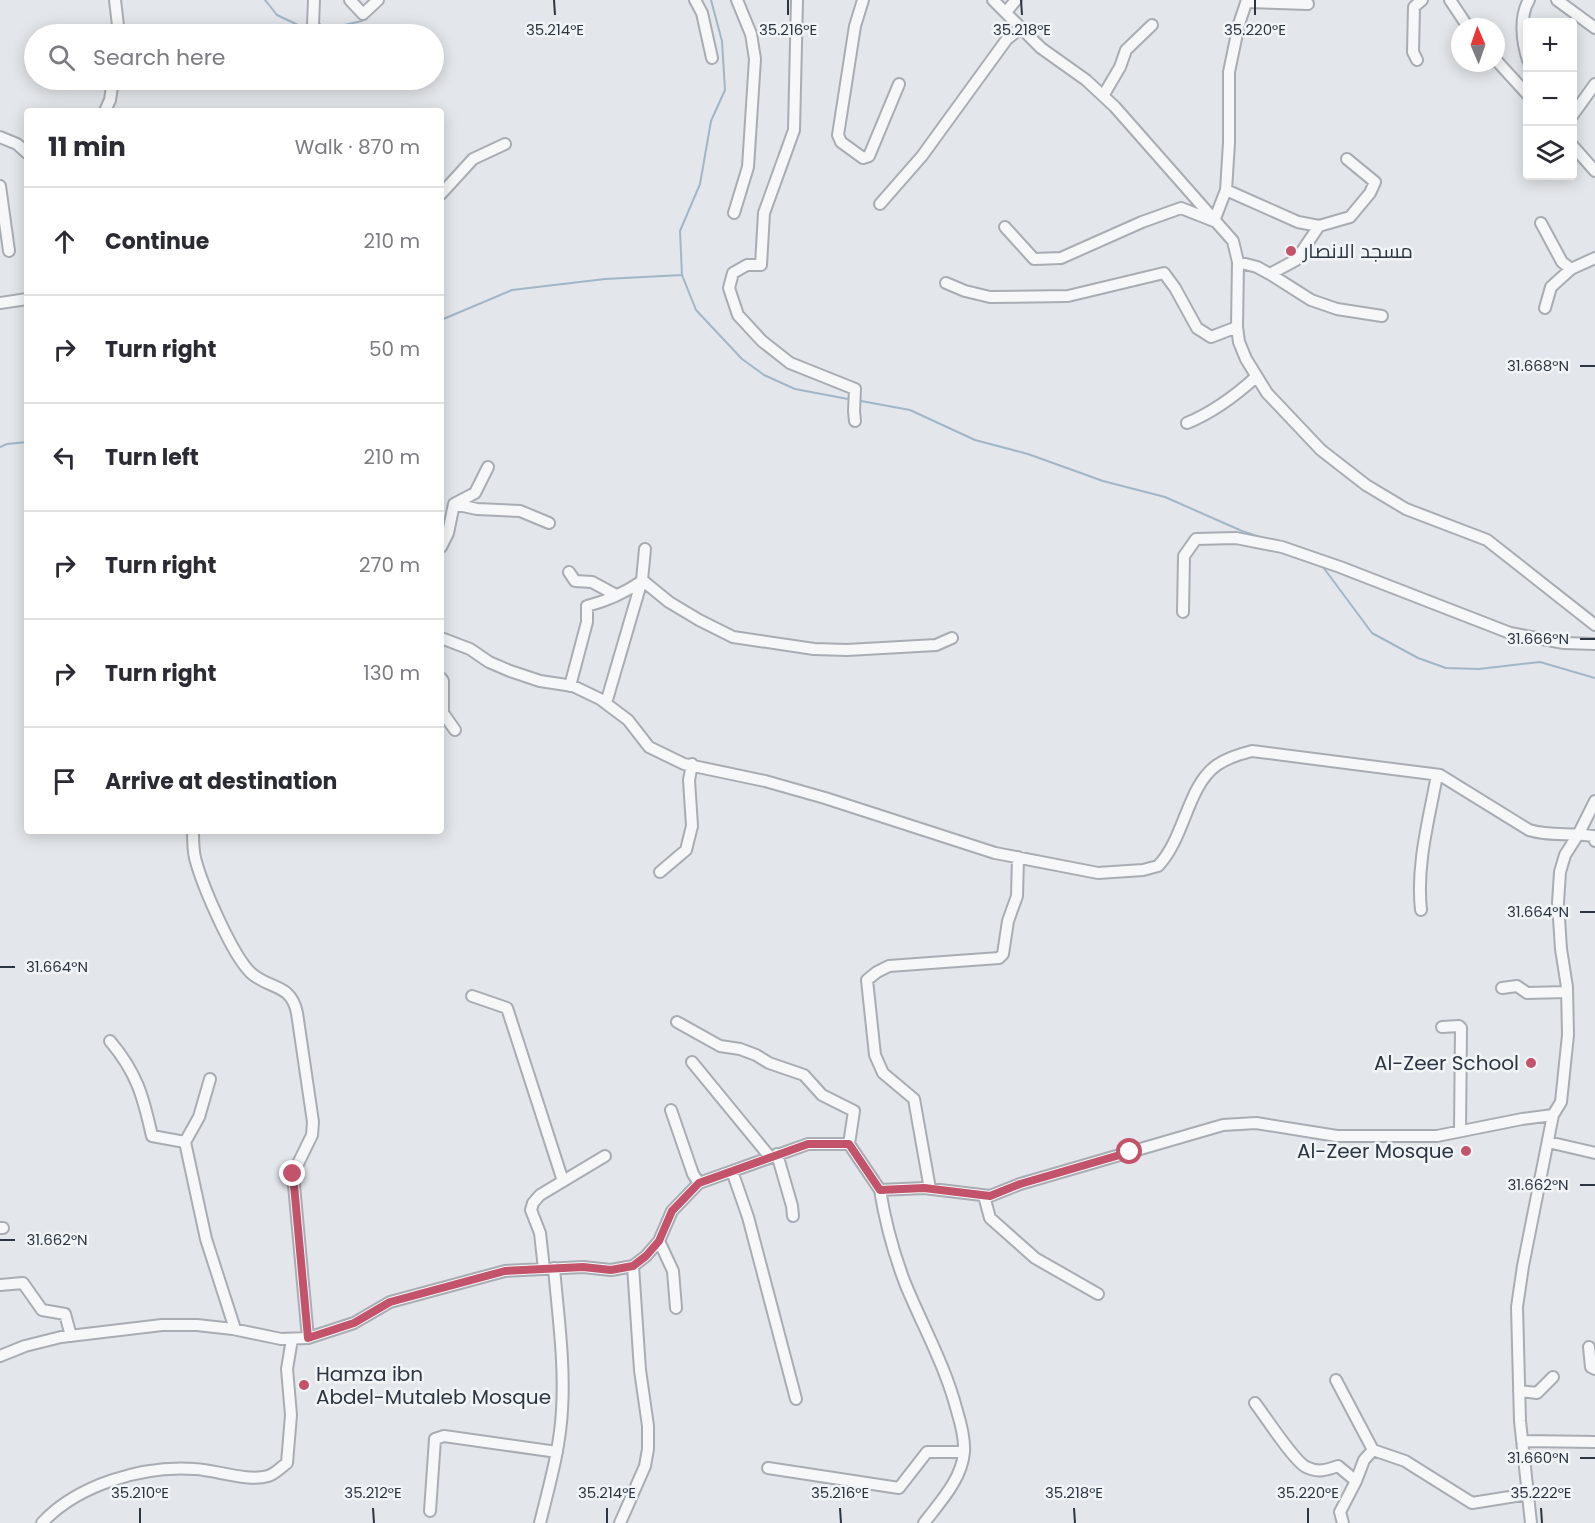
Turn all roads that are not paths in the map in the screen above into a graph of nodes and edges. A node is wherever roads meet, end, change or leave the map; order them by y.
1 (115, 0) edge
2 (314, 0) edge
3 (350, 0) edge
4 (378, 0) edge
5 (695, 0) edge
6 (736, 0) edge
7 (797, 0) edge
8 (863, 0) edge
9 (993, 0) edge
10 (1016, 0) edge
11 (1422, 0) edge
12 (1450, 0) edge
13 (1529, 0) edge
14 (1557, 0) edge
15 (1247, 1) edge
16 (1308, 4) dead end
17 (1006, 12) junction
18 (1462, 18) edge
19 (118, 24) edge
20 (313, 24) edge
21 (1152, 25) dead end
22 (1021, 27) junction
23 (1595, 28) edge
24 (1523, 30) edge
25 (712, 58) dead end
26 (1417, 60) dead end
27 (1505, 70) edge
28 (899, 84) dead end
29 (1595, 84) edge
30 (1523, 89) edge
31 (112, 90) edge
32 (1103, 96) junction
33 (106, 108) edge
34 (1577, 109) edge
35 (0, 137) edge
36 (505, 144) dead end
37 (24, 150) edge
38 (1577, 151) edge
39 (1347, 159) dead end
40 (1595, 171) edge
41 (0, 186) edge
42 (1226, 190) junction
43 (444, 191) edge
44 (880, 204) dead end
45 (734, 213) dead end
46 (1214, 221) junction
47 (1541, 223) dead end
48 (1320, 226) junction
49 (1005, 227) dead end
50 (9, 251) dead end
51 (1595, 258) edge
52 (1238, 262) junction
53 (1570, 269) junction
54 (1270, 274) junction
55 (946, 283) dead end
56 (24, 299) edge
57 (0, 303) edge
58 (1545, 308) dead end
59 (1382, 316) dead end
60 (1237, 327) junction
61 (1256, 377) junction
62 (855, 421) dead end
63 (1187, 423) dead end
64 (488, 467) dead end
65 (454, 504) junction
66 (549, 523) dead end
67 (444, 541) edge
68 (645, 549) dead end
69 (569, 572) dead end
70 (642, 580) junction
71 (616, 595) junction
72 (1183, 612) dead end
73 (1595, 625) edge
74 (952, 638) dead end
75 (444, 639) edge
76 (1595, 644) edge
77 (570, 686) junction
78 (606, 703) junction
79 (444, 714) edge
80 (455, 730) dead end
81 (692, 765) junction
82 (1437, 775) junction
83 (1595, 801) edge
84 (1579, 833) junction
85 (193, 834) edge
86 (1595, 841) edge
87 (1018, 857) junction
88 (660, 872) dead end
89 (1421, 910) dead end
90 (1502, 988) dead end
91 (1567, 992) junction
92 (472, 996) dead end
93 (677, 1022) dead end
94 (1443, 1027) dead end
95 (110, 1041) dead end
96 (692, 1062) dead end
97 (210, 1079) dead end
98 (670, 1110) dead end
99 (1553, 1115) junction
100 (1460, 1131) junction
101 (184, 1142) junction
102 (1548, 1142) junction
103 (849, 1144) junction
104 (1595, 1153) edge
105 (605, 1156) dead end
106 (773, 1156) junction
107 (732, 1171) junction
108 (563, 1181) junction
109 (699, 1183) junction
110 (930, 1189) junction
111 (880, 1190) junction
112 (984, 1196) junction
113 (793, 1216) dead end
114 (659, 1241) junction
115 (633, 1266) junction
116 (549, 1268) junction
117 (0, 1286) edge
118 (1098, 1294) dead end
119 (676, 1308) dead end
120 (235, 1329) junction
121 (71, 1336) junction
122 (308, 1338) junction
123 (292, 1339) junction
124 (1589, 1347) dead end
125 (0, 1356) edge
126 (1595, 1369) edge
127 (1553, 1377) dead end
128 (1336, 1380) dead end
129 (1519, 1391) junction
130 (796, 1399) dead end
131 (1255, 1403) dead end
132 (1522, 1441) junction
133 (1595, 1442) edge
134 (1373, 1450) junction
135 (557, 1452) junction
136 (964, 1452) junction
137 (768, 1468) dead end
138 (1356, 1481) junction
139 (1528, 1494) junction
140 (430, 1511) dead end
141 (42, 1523) edge
142 (540, 1523) edge
143 (620, 1523) edge
144 (924, 1523) edge
145 (1343, 1523) edge
146 (1531, 1523) edge

1 - 19 street
2 - 20 street
3 - 4 street
5 - 25 street
6 - 45 street
7 - 62 street
8 - 28 street
9 - 17 street
10 - 17 street
11 - 26 street
12 - 18 street
13 - 24 street
14 - 23 street
15 - 16 street
15 - 42 street
17 - 22 street
21 - 32 street
22 - 32 street
22 - 44 street
27 - 30 street
29 - 34 street
31 - 33 street
32 - 46 street
35 - 37 street
36 - 43 street
38 - 40 street
39 - 48 street
41 - 50 street
42 - 46 street
42 - 48 street
46 - 49 street
46 - 52 street
47 - 53 street
48 - 54 street
51 - 53 street
52 - 54 street
52 - 60 street
53 - 58 street
54 - 59 street
55 - 60 street
56 - 57 street
60 - 61 street
61 - 63 street
61 - 73 street
64 - 65 street
65 - 66 street
65 - 67 street
68 - 70 street
69 - 71 street
70 - 71 street
70 - 74 street
70 - 78 street
71 - 77 street
72 - 76 street
75 - 77 street
77 - 78 street
78 - 81 street
79 - 80 street
81 - 87 street
81 - 88 street
82 - 84 street
82 - 87 street
82 - 89 street
83 - 84 street
84 - 86 street
84 - 91 street
85 - 122 street
87 - 110 street
90 - 91 street
91 - 99 street
92 - 108 street
93 - 103 street
94 - 100 street
95 - 101 street
96 - 106 street
97 - 101 street
98 - 109 street
99 - 100 street
99 - 102 street
100 - 112 street
101 - 120 street
102 - 104 street
102 - 129 street
103 - 106 street
103 - 111 street
105 - 108 street
106 - 107 street
106 - 113 street
107 - 109 street
107 - 130 street
108 - 116 street
109 - 114 street
110 - 111 street
110 - 112 street
111 - 136 street
112 - 118 street
114 - 115 street
114 - 119 street
115 - 116 street
115 - 143 street
116 - 122 street
116 - 135 street
117 - 121 street
120 - 121 street
120 - 123 street
121 - 125 street
122 - 123 street
123 - 141 street
124 - 126 street
127 - 129 street
128 - 134 street
129 - 132 street
131 - 138 street
132 - 133 street
132 - 139 street
134 - 138 street
134 - 139 street
135 - 140 street
135 - 142 street
136 - 137 street
136 - 144 street
138 - 145 street
139 - 146 street

